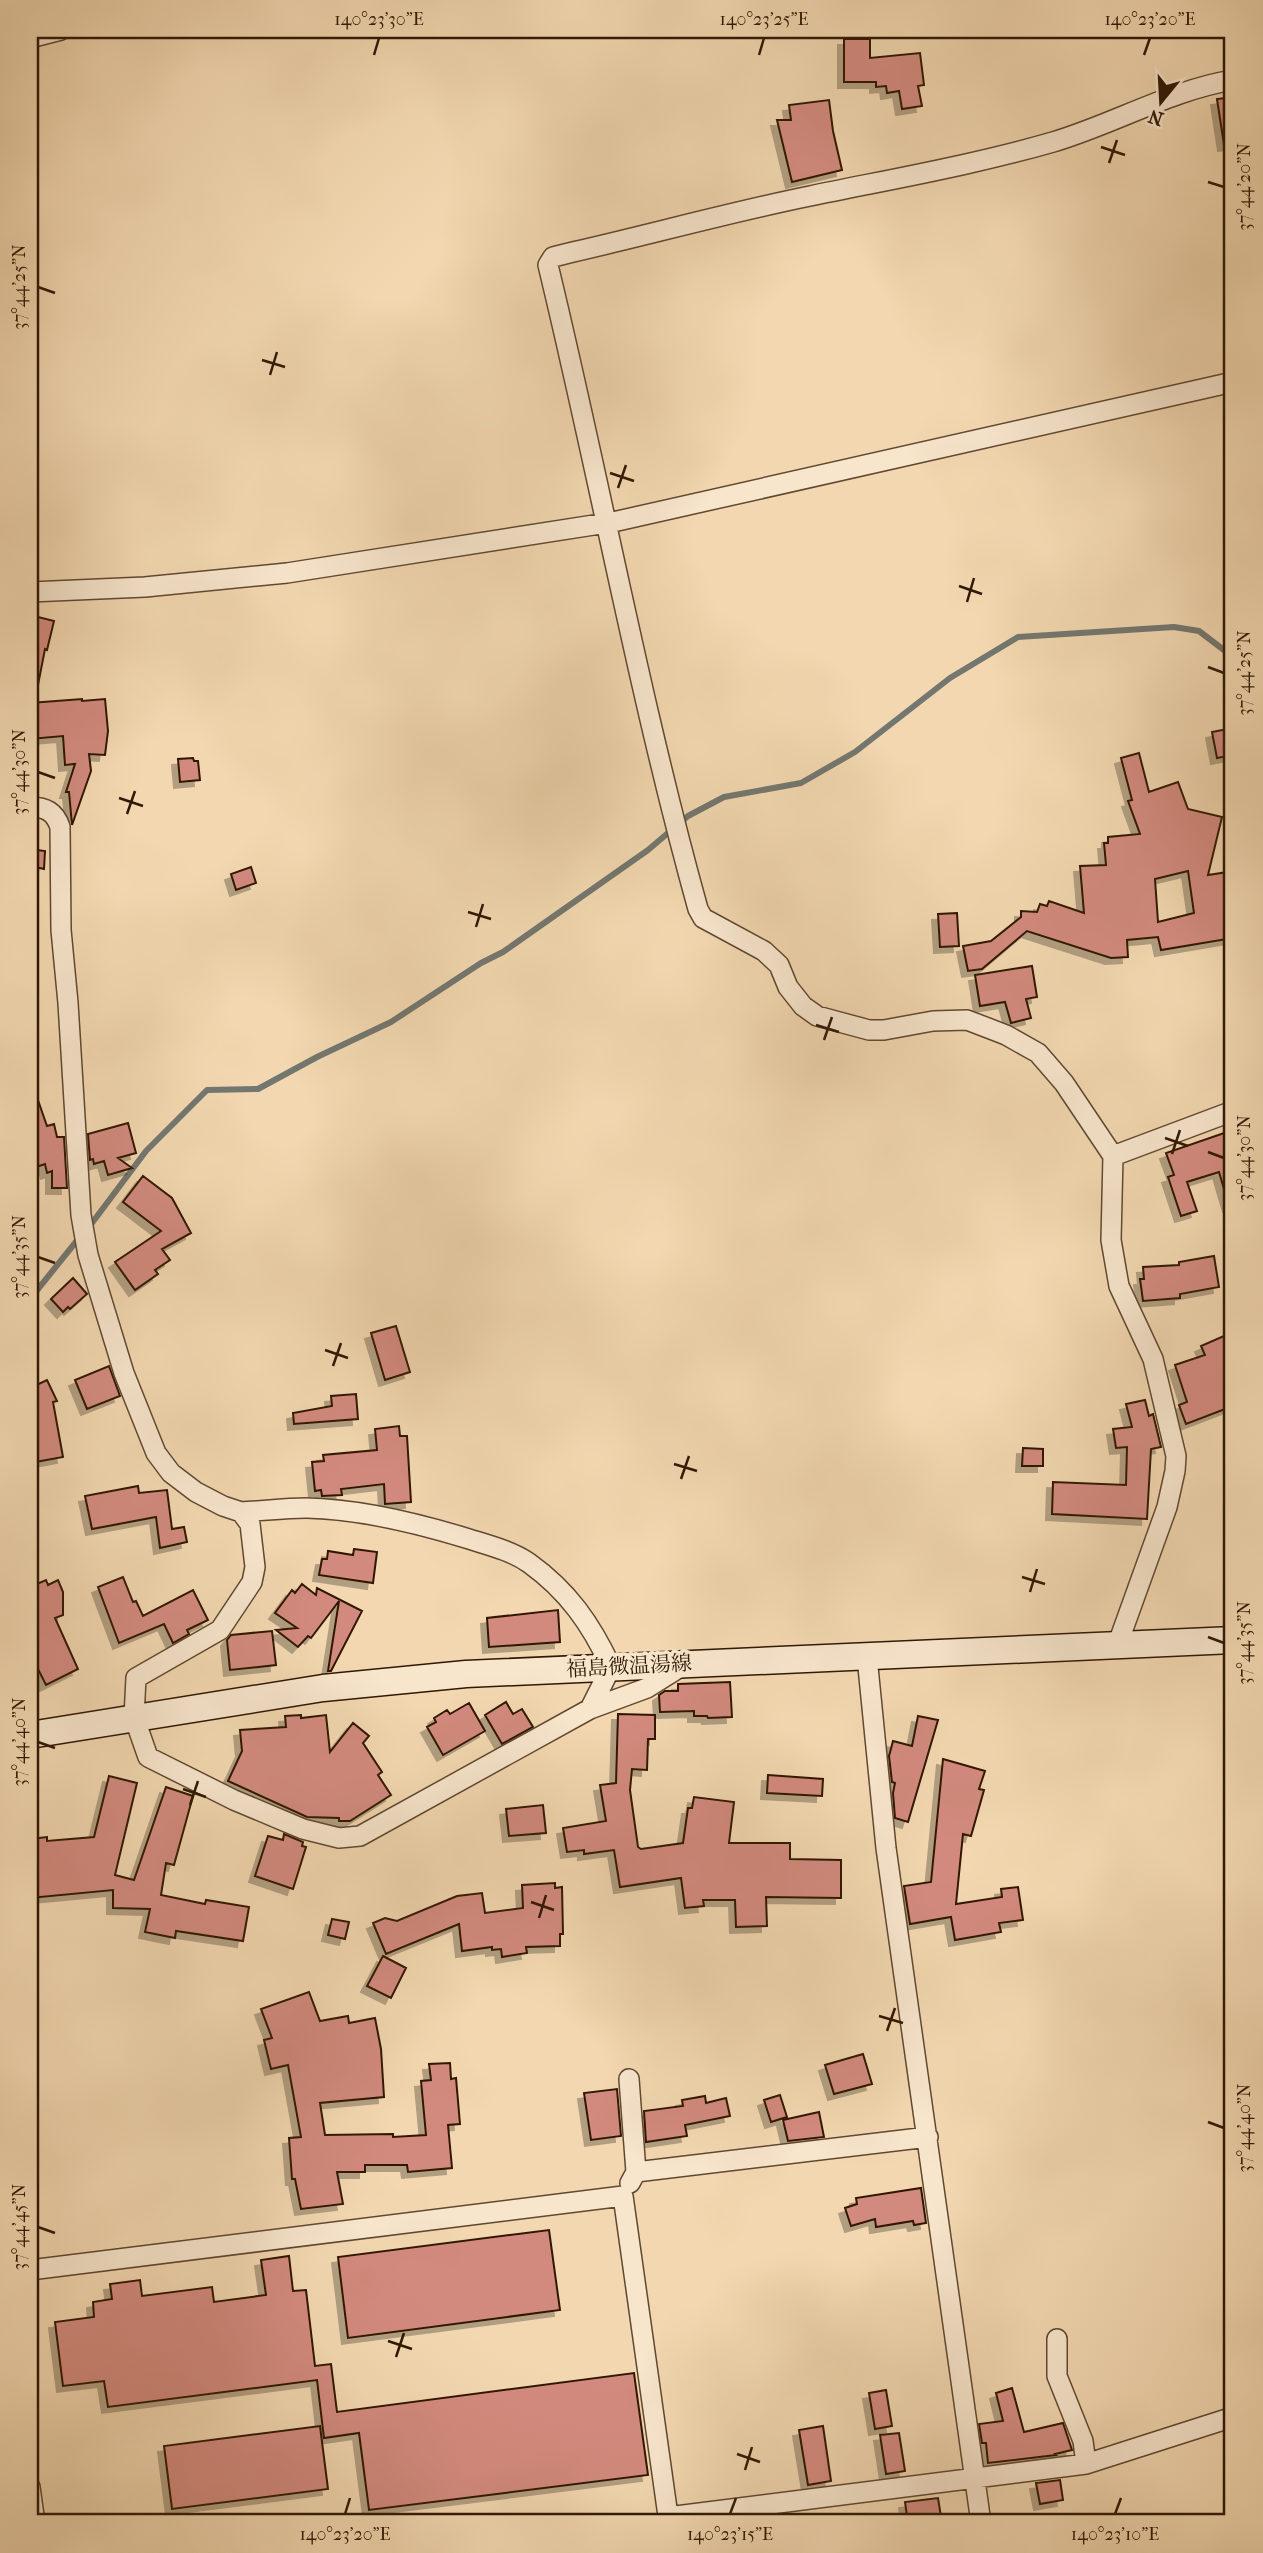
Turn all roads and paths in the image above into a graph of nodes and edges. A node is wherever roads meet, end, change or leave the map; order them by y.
1 (61, 30) edge
2 (30, 38) edge
3 (1233, 80) edge
4 (1233, 382) edge
5 (605, 524) junction
6 (30, 592) edge
7 (30, 807) edge
8 (1233, 1111) edge
9 (1113, 1156) junction
10 (241, 1512) junction
11 (1233, 1640) edge
12 (1117, 1646) junction
13 (867, 1657) junction
14 (685, 1663) junction
15 (611, 1667) junction
16 (590, 1709) junction
17 (134, 1717) junction
18 (30, 1735) edge
19 (629, 2079) dead end
20 (929, 2137) junction
21 (636, 2172) junction
22 (623, 2196) junction
23 (30, 2270) edge
24 (1058, 2339) dead end
25 (1233, 2417) edge
26 (1086, 2463) junction
27 (975, 2477) junction
28 (30, 2487) edge
29 (668, 2520) edge
30 (34, 2523) edge
31 (981, 2523) edge

1 - 2 street
3 - 5 street
4 - 5 street
5 - 6 street
5 - 9 street
7 - 10 street
8 - 9 street
9 - 12 street
10 - 15 street
10 - 17 street
11 - 12 main road, 福島微温湯線
12 - 13 main road, 福島微温湯線
13 - 14 main road, 福島微温湯線
13 - 20 street
14 - 15 main road, 福島微温湯線
14 - 16 street
15 - 16 street
15 - 17 main road, 福島微温湯線
16 - 17 street
17 - 18 main road, 福島微温湯線
19 - 21 street
20 - 21 street
20 - 27 street
21 - 22 street
22 - 23 street
22 - 29 street
24 - 26 street
25 - 26 street
26 - 27 street
27 - 29 street
27 - 31 street
28 - 30 street

